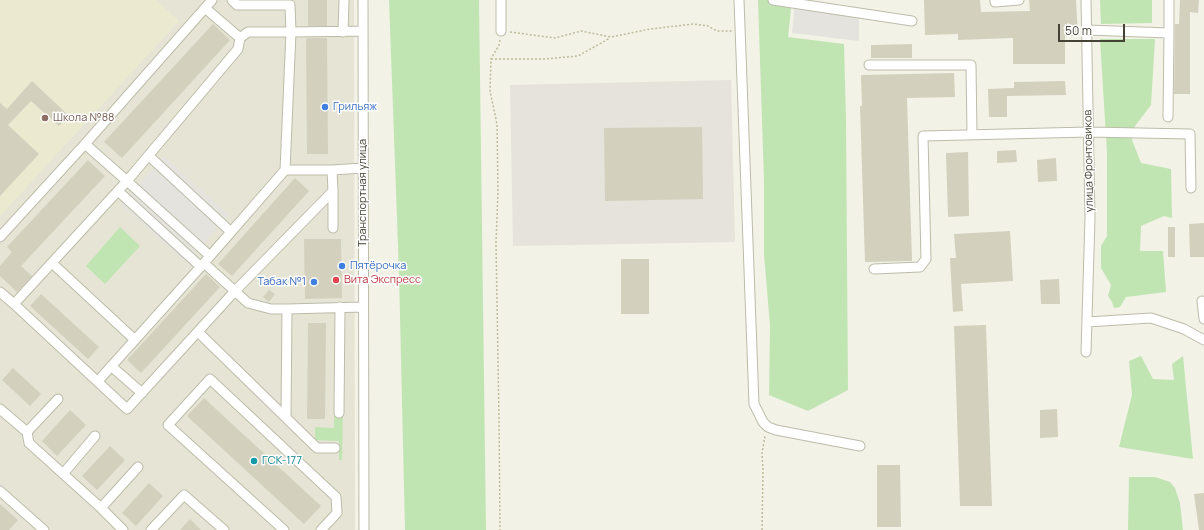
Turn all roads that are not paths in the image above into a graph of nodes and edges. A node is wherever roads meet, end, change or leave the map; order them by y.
1 (212, 0) edge
2 (232, 0) edge
3 (344, 0) edge
4 (363, 0) edge
5 (501, 0) edge
6 (740, 0) edge
7 (773, 0) edge
8 (995, 0) edge
9 (1019, 0) edge
10 (1086, 0) edge
11 (1169, 0) edge
12 (205, 8) junction
13 (912, 21) dead end
14 (1087, 30) junction
15 (501, 31) road end
16 (291, 32) junction
17 (343, 32) junction
18 (363, 32) junction
19 (1169, 33) junction
20 (240, 38) junction
21 (868, 65) dead end
22 (1168, 117) dead end
23 (1089, 132) junction
24 (972, 135) junction
25 (85, 144) junction
26 (149, 156) junction
27 (363, 168) junction
28 (285, 170) junction
29 (332, 170) junction
30 (127, 181) junction
31 (1190, 188) dead end
32 (118, 191) junction
33 (333, 191) junction
34 (333, 228) dead end
35 (231, 232) junction
36 (0, 238) edge
37 (205, 262) junction
38 (52, 263) junction
39 (874, 269) dead end
40 (235, 291) junction
41 (1, 296) edge
42 (1202, 301) dead end
43 (14, 304) junction
44 (363, 306) junction
45 (340, 308) junction
46 (287, 309) junction
47 (1204, 319) edge
48 (1087, 322) junction
49 (198, 332) junction
50 (135, 340) junction
51 (1204, 340) edge
52 (1086, 352) dead end
53 (111, 366) junction
54 (98, 381) junction
55 (142, 393) junction
56 (58, 399) dead end
57 (0, 409) edge
58 (339, 413) dead end
59 (286, 418) junction
60 (27, 432) junction
61 (96, 436) dead end
62 (860, 446) dead end
63 (335, 448) dead end
64 (138, 467) dead end
65 (63, 474) junction
66 (0, 491) edge
67 (100, 508) junction
68 (155, 527) edge
69 (44, 530) edge
70 (123, 530) edge
71 (165, 530) edge
72 (224, 530) edge
73 (284, 530) edge
74 (322, 530) edge
75 (364, 530) edge

1 - 12 street
2 - 16 street
3 - 17 street
4 - 18 street, Транспортная улица
5 - 15 street
6 - 62 street
7 - 13 street
8 - 9 street
10 - 14 street, улица Фронтовиков
11 - 19 street
12 - 20 street
12 - 25 street
14 - 19 street
14 - 23 street, улица Фронтовиков
16 - 17 street
16 - 20 street
16 - 28 street
17 - 18 street
18 - 27 street, Транспортная улица
19 - 22 street
20 - 26 street
21 - 24 street
23 - 24 street
23 - 31 street
23 - 48 street, улица Фронтовиков
24 - 39 street
25 - 30 street
25 - 36 street
26 - 30 street
26 - 35 street
27 - 29 street
27 - 44 street, Транспортная улица
28 - 29 street
28 - 35 street
29 - 33 street
30 - 32 street
30 - 37 street
32 - 37 street
32 - 38 street
33 - 34 street
33 - 40 street
35 - 37 street
37 - 40 street
37 - 50 street
38 - 43 street
38 - 50 street
40 - 46 street
40 - 49 street
41 - 43 street
42 - 47 street
43 - 54 street
44 - 45 street
44 - 75 street, Транспортная улица
45 - 46 street
45 - 58 street
46 - 59 street
48 - 51 street
48 - 52 street, улица Фронтовиков
49 - 55 street
49 - 59 street
50 - 53 street
53 - 54 street
53 - 55 street
54 - 55 street
56 - 60 street
57 - 60 street
59 - 63 street
60 - 65 street
61 - 65 street
64 - 67 street
65 - 67 street
66 - 69 street
67 - 70 street
68 - 71 street
68 - 72 street
73 - 74 street

